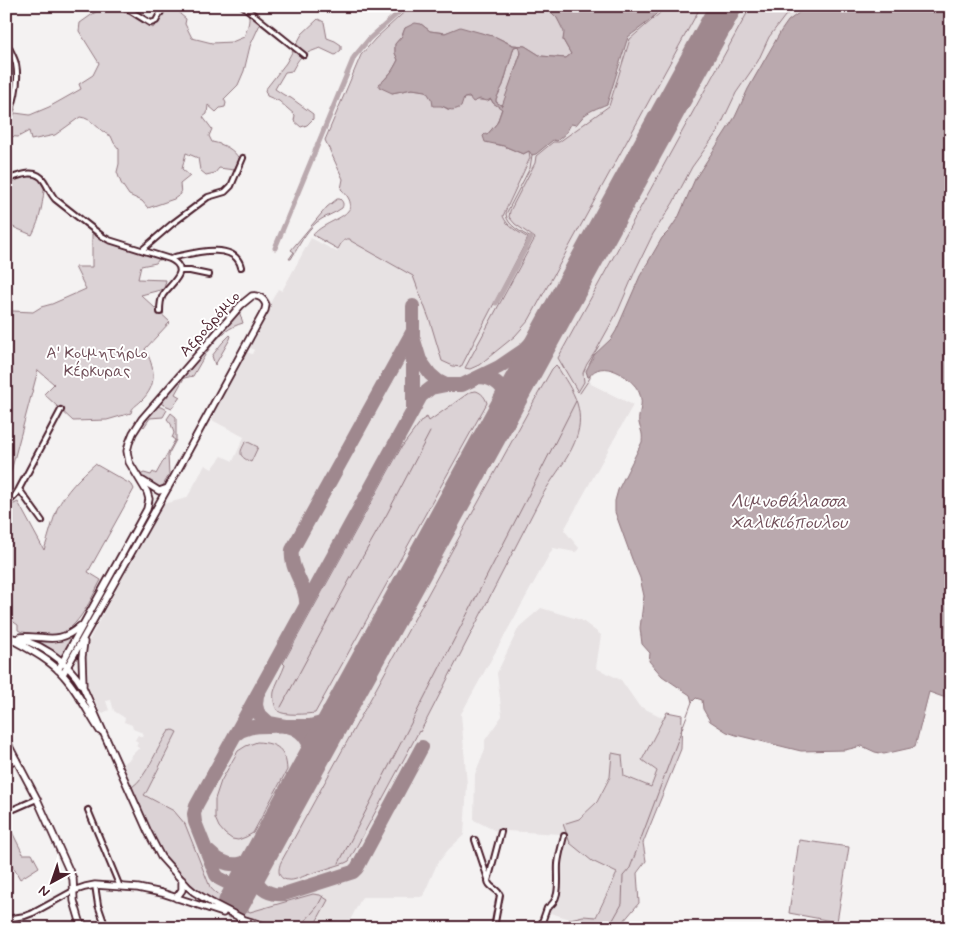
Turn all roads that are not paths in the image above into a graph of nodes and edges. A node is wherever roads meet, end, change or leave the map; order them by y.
1 (123, 6) edge
2 (164, 6) edge
3 (243, 6) edge
4 (6, 42) edge
5 (304, 56) dead end
6 (6, 124) edge
7 (243, 158) dead end
8 (6, 180) edge
9 (142, 250) junction
10 (170, 259) junction
11 (242, 267) dead end
12 (180, 271) junction
13 (209, 275) dead end
14 (160, 312) dead end
15 (61, 410) dead end
16 (140, 479) junction
17 (168, 488) junction
18 (19, 489) junction
19 (6, 504) edge
20 (42, 521) dead end
21 (121, 557) junction
22 (126, 562) junction
23 (85, 621) junction
24 (85, 635) junction
25 (7, 637) edge
26 (17, 638) junction
27 (62, 662) junction
28 (68, 666) junction
29 (60, 672) junction
30 (83, 687) junction
31 (6, 737) edge
32 (108, 742) junction
33 (17, 760) junction
34 (6, 764) edge
35 (37, 799) junction
36 (6, 805) edge
37 (88, 810) dead end
38 (501, 832) dead end
39 (564, 836) dead end
40 (475, 840) dead end
41 (488, 879) junction
42 (185, 884) junction
43 (95, 885) junction
44 (120, 887) junction
45 (73, 891) junction
46 (178, 898) junction
47 (200, 905) junction
48 (6, 919) edge
49 (243, 919) junction
50 (82, 928) edge
51 (106, 928) edge
52 (271, 928) edge
53 (494, 928) edge
54 (540, 928) edge

1 - 2 street
3 - 5 street
4 - 6 street
7 - 9 street
8 - 9 street
9 - 10 street
10 - 11 street
10 - 12 street
12 - 13 street
12 - 14 street
15 - 18 street
16 - 17 main road
16 - 17 main road, Αεροδρόμιο
16 - 21 main road, Αεροδρόμιο
17 - 22 main road, Αεροδρόμιο
18 - 19 street
18 - 20 street
21 - 22 main road
21 - 23 main road, Αεροδρόμιο
22 - 24 main road, Αεροδρόμιο
23 - 26 main road
23 - 27 main road, Αεροδρόμιο
24 - 28 main road, Αεροδρόμιο
24 - 30 main road
25 - 26 main road
25 - 29 main road
26 - 27 main road
27 - 28 main road
27 - 29 main road, Αεροδρόμιο
28 - 29 main road, Αεροδρόμιο
28 - 30 main road
29 - 32 main road
30 - 32 main road
31 - 33 main road
32 - 42 main road
33 - 34 street
33 - 35 main road
35 - 36 street
35 - 45 main road
37 - 44 street
38 - 41 street
39 - 54 street
40 - 41 street
41 - 53 street
42 - 46 main road
42 - 47 main road
42 - 49 main road
43 - 44 main road
43 - 45 main road
43 - 51 street
44 - 46 main road
45 - 48 street
45 - 50 main road
46 - 47 main road
47 - 49 main road
49 - 52 main road

